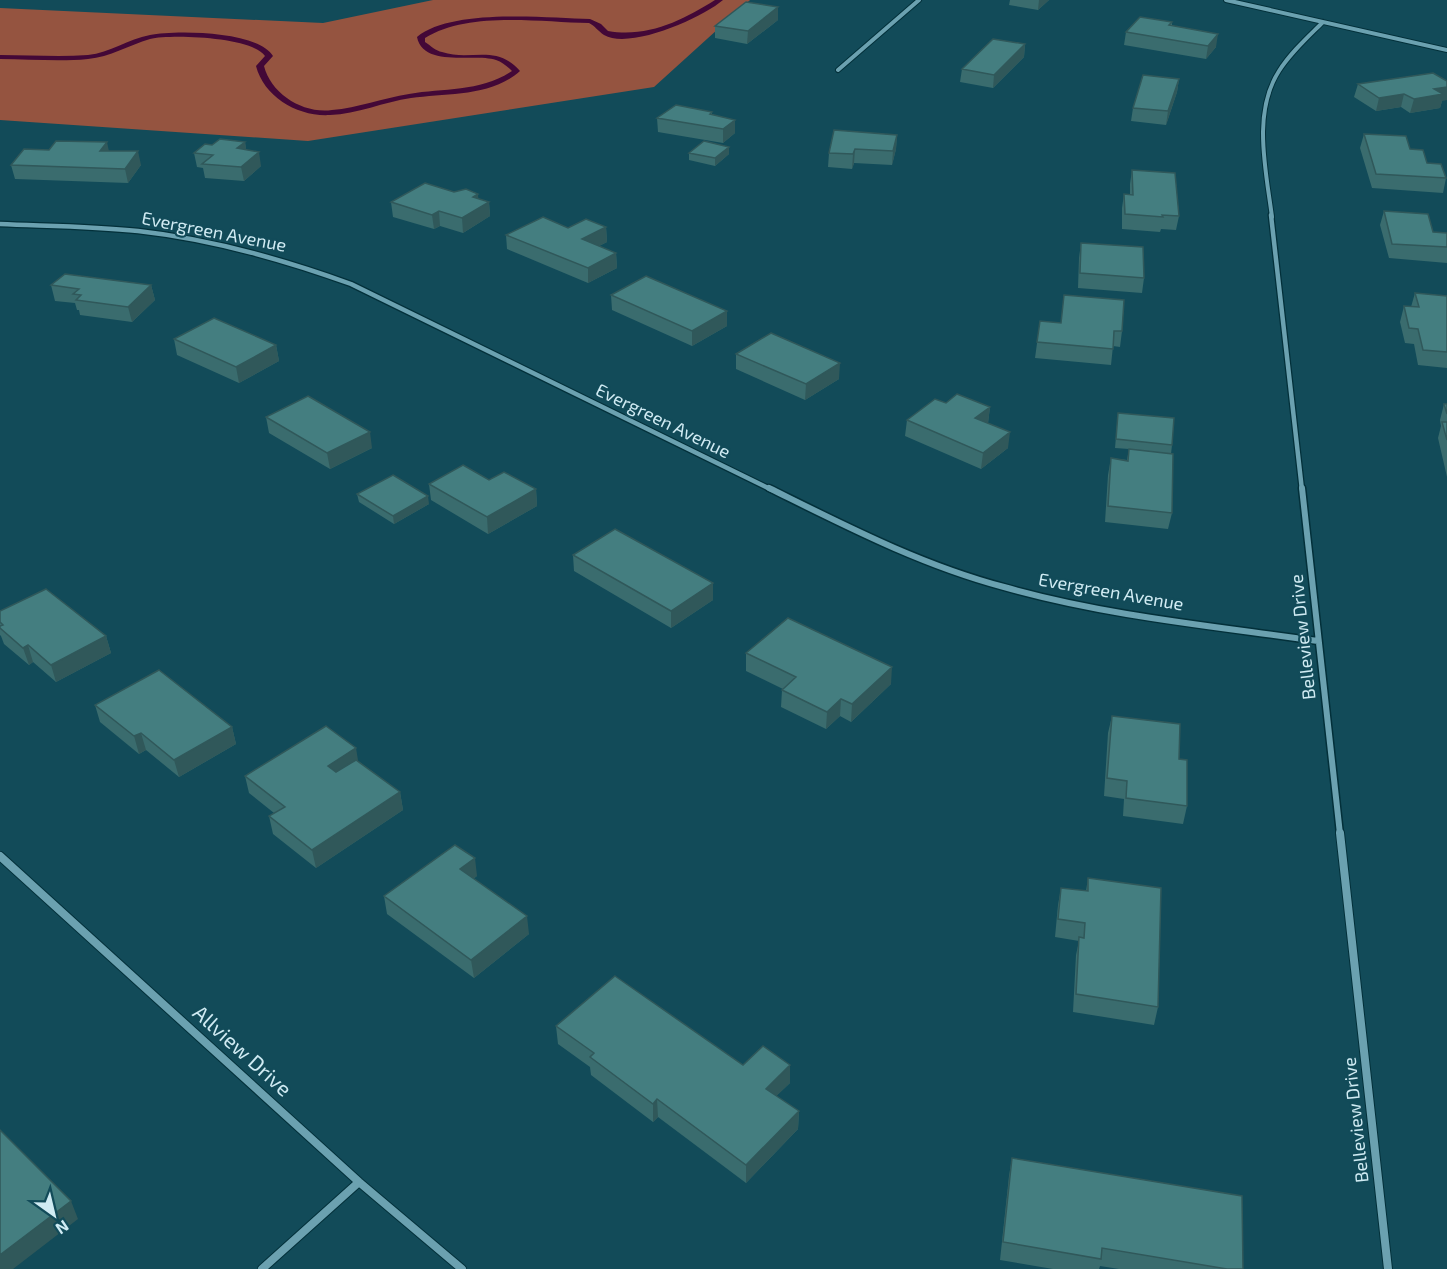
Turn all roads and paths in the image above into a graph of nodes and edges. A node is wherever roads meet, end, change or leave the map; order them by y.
1 (919, 0) edge
2 (1226, 0) edge
3 (1323, 22) junction
4 (1447, 50) edge
5 (838, 70) dead end
6 (0, 224) edge
7 (1318, 641) junction
8 (0, 856) edge
9 (359, 1182) junction
10 (262, 1269) edge
11 (462, 1269) edge
12 (1388, 1269) edge

1 - 5 street
2 - 3 street
3 - 4 street
3 - 7 street, Belleview Drive
6 - 7 street, Evergreen Avenue
7 - 12 street, Belleview Drive
8 - 9 street, Allview Drive
9 - 10 street
9 - 11 street, Allview Drive

